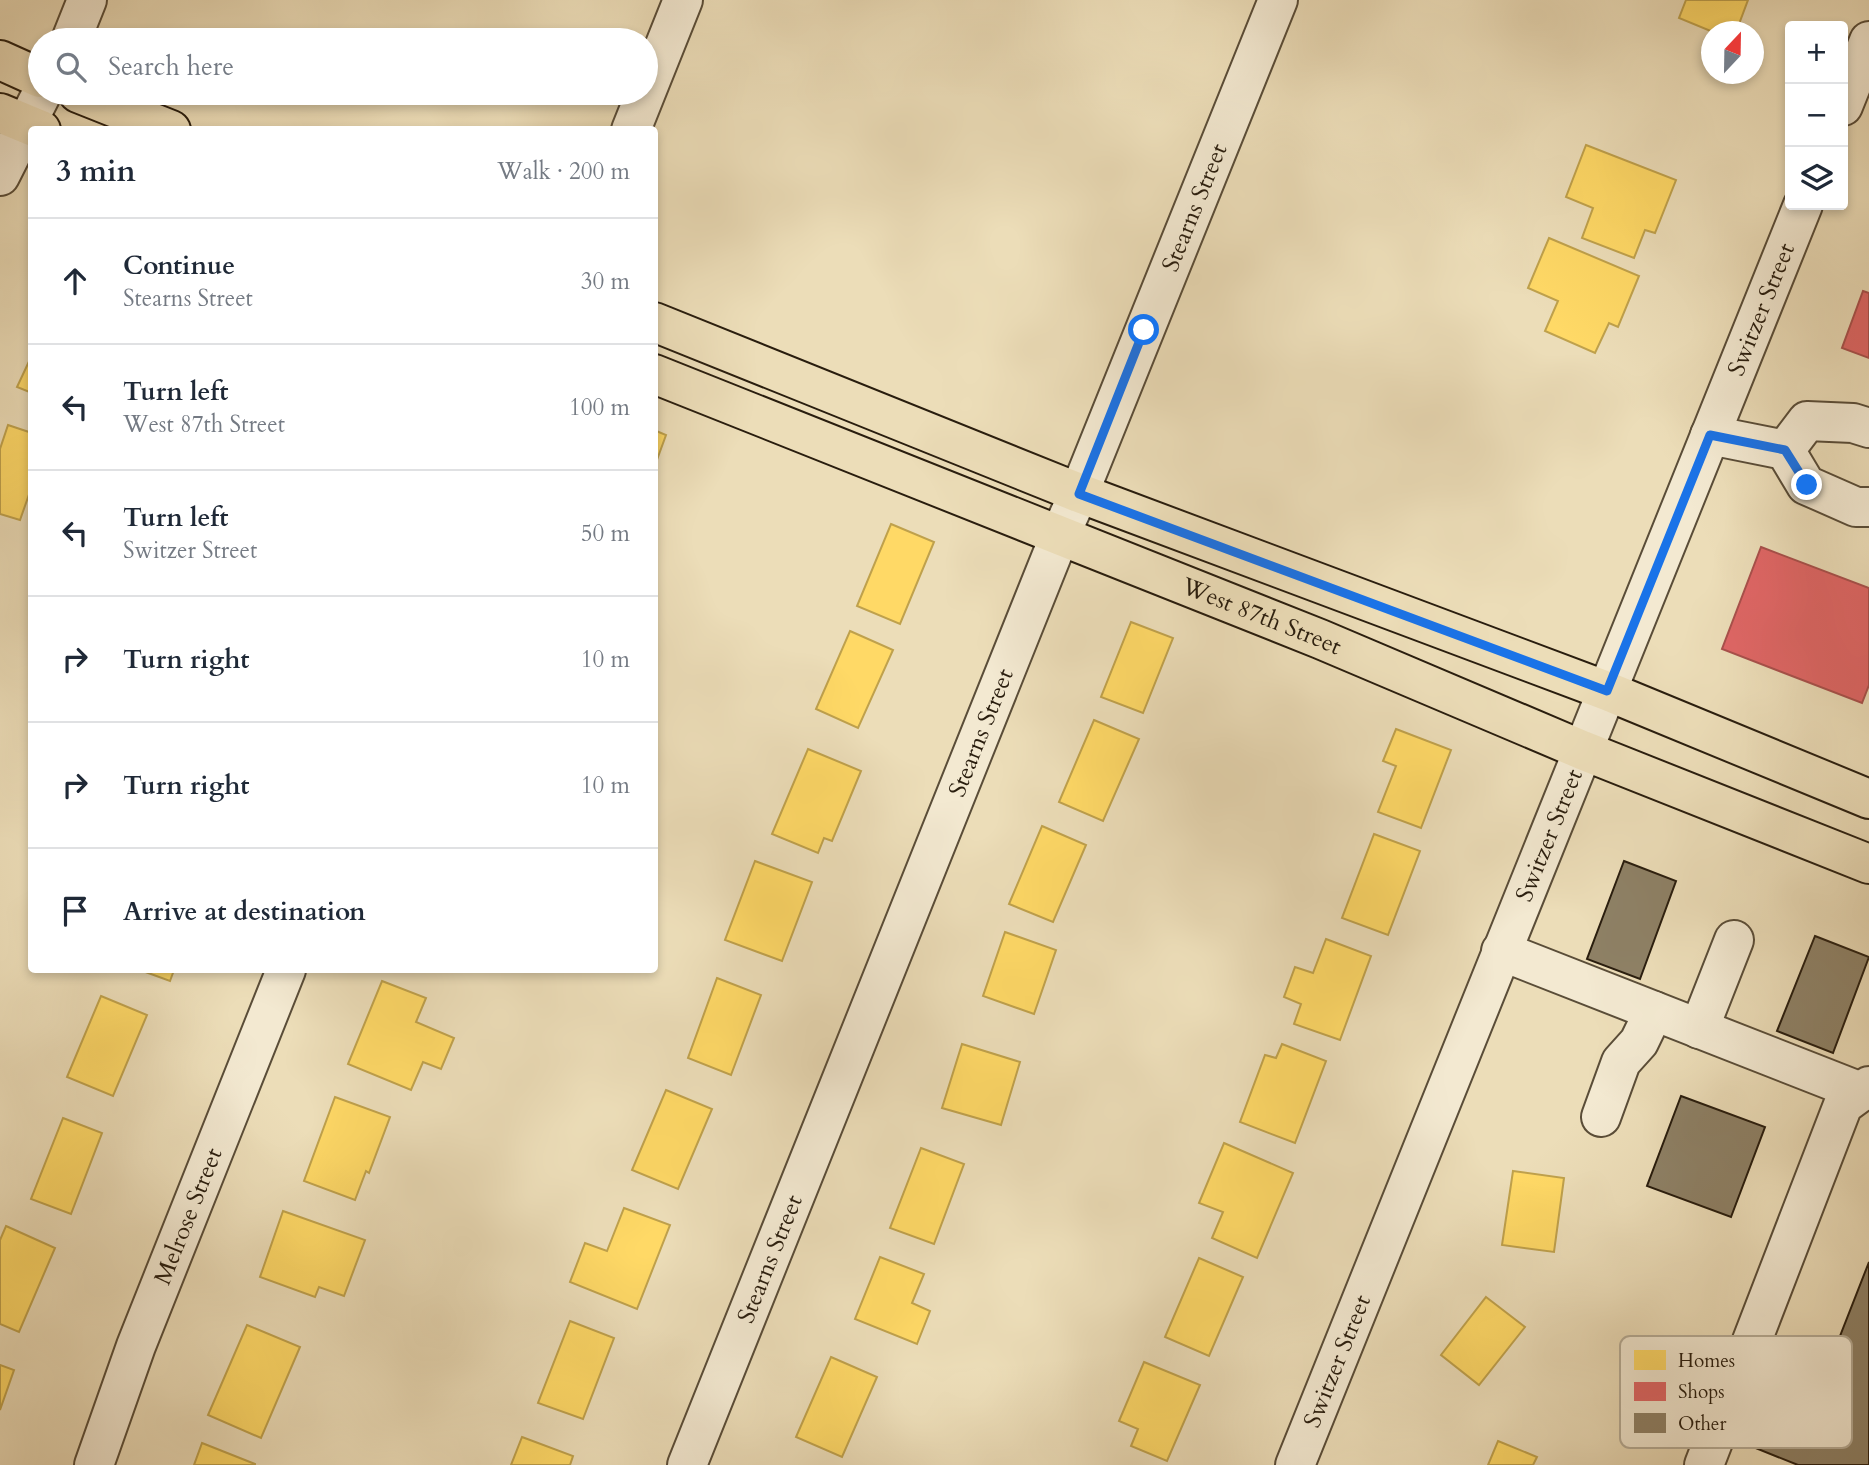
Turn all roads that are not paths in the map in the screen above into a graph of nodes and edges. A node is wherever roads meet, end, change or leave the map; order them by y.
1 (86, 0) edge
2 (683, 0) edge
3 (1278, 0) edge
4 (76, 28) edge
5 (1869, 41) edge
6 (0, 60) edge
7 (658, 62) edge
8 (28, 73) edge
9 (1848, 94) edge
10 (108, 105) edge
11 (641, 105) edge
12 (27, 115) edge
13 (161, 126) edge
14 (633, 126) edge
15 (0, 176) edge
16 (1801, 210) edge
17 (658, 324) edge
18 (658, 376) edge
19 (1869, 428) edge
20 (1710, 435) junction
21 (1785, 450) junction
22 (1079, 494) junction
23 (1869, 507) edge
24 (1060, 535) junction
25 (1607, 691) junction
26 (1582, 750) junction
27 (1869, 799) edge
28 (1869, 864) edge
29 (1734, 940) dead end
30 (1501, 951) junction
31 (285, 973) edge
32 (1654, 1011) junction
33 (1699, 1029) junction
34 (1865, 1089) edge
35 (1601, 1117) dead end
36 (1754, 1336) edge
37 (1711, 1448) edge
38 (94, 1465) edge
39 (687, 1465) edge
40 (1295, 1465) edge
41 (1704, 1465) edge

1 - 4 street
2 - 7 street
3 - 22 street, Stearns Street
5 - 9 street
6 - 8 main road
10 - 13 main road
11 - 14 street
12 - 15 street
16 - 20 street, Switzer Street
17 - 22 main road, West 87th Street
18 - 24 main road, West 87th Street
19 - 21 street
20 - 21 street
20 - 25 street, Switzer Street
21 - 23 street
22 - 24 street, Stearns Street
22 - 25 main road, West 87th Street
24 - 26 main road, West 87th Street
24 - 39 street, Stearns Street
25 - 26 street, Switzer Street
25 - 27 main road, West 87th Street
26 - 28 main road, West 87th Street
26 - 30 street, Switzer Street
29 - 33 street
30 - 32 street
30 - 40 street, Switzer Street
31 - 38 street, Melrose Street
32 - 33 street
32 - 35 street
33 - 34 street
34 - 36 street
37 - 41 street

